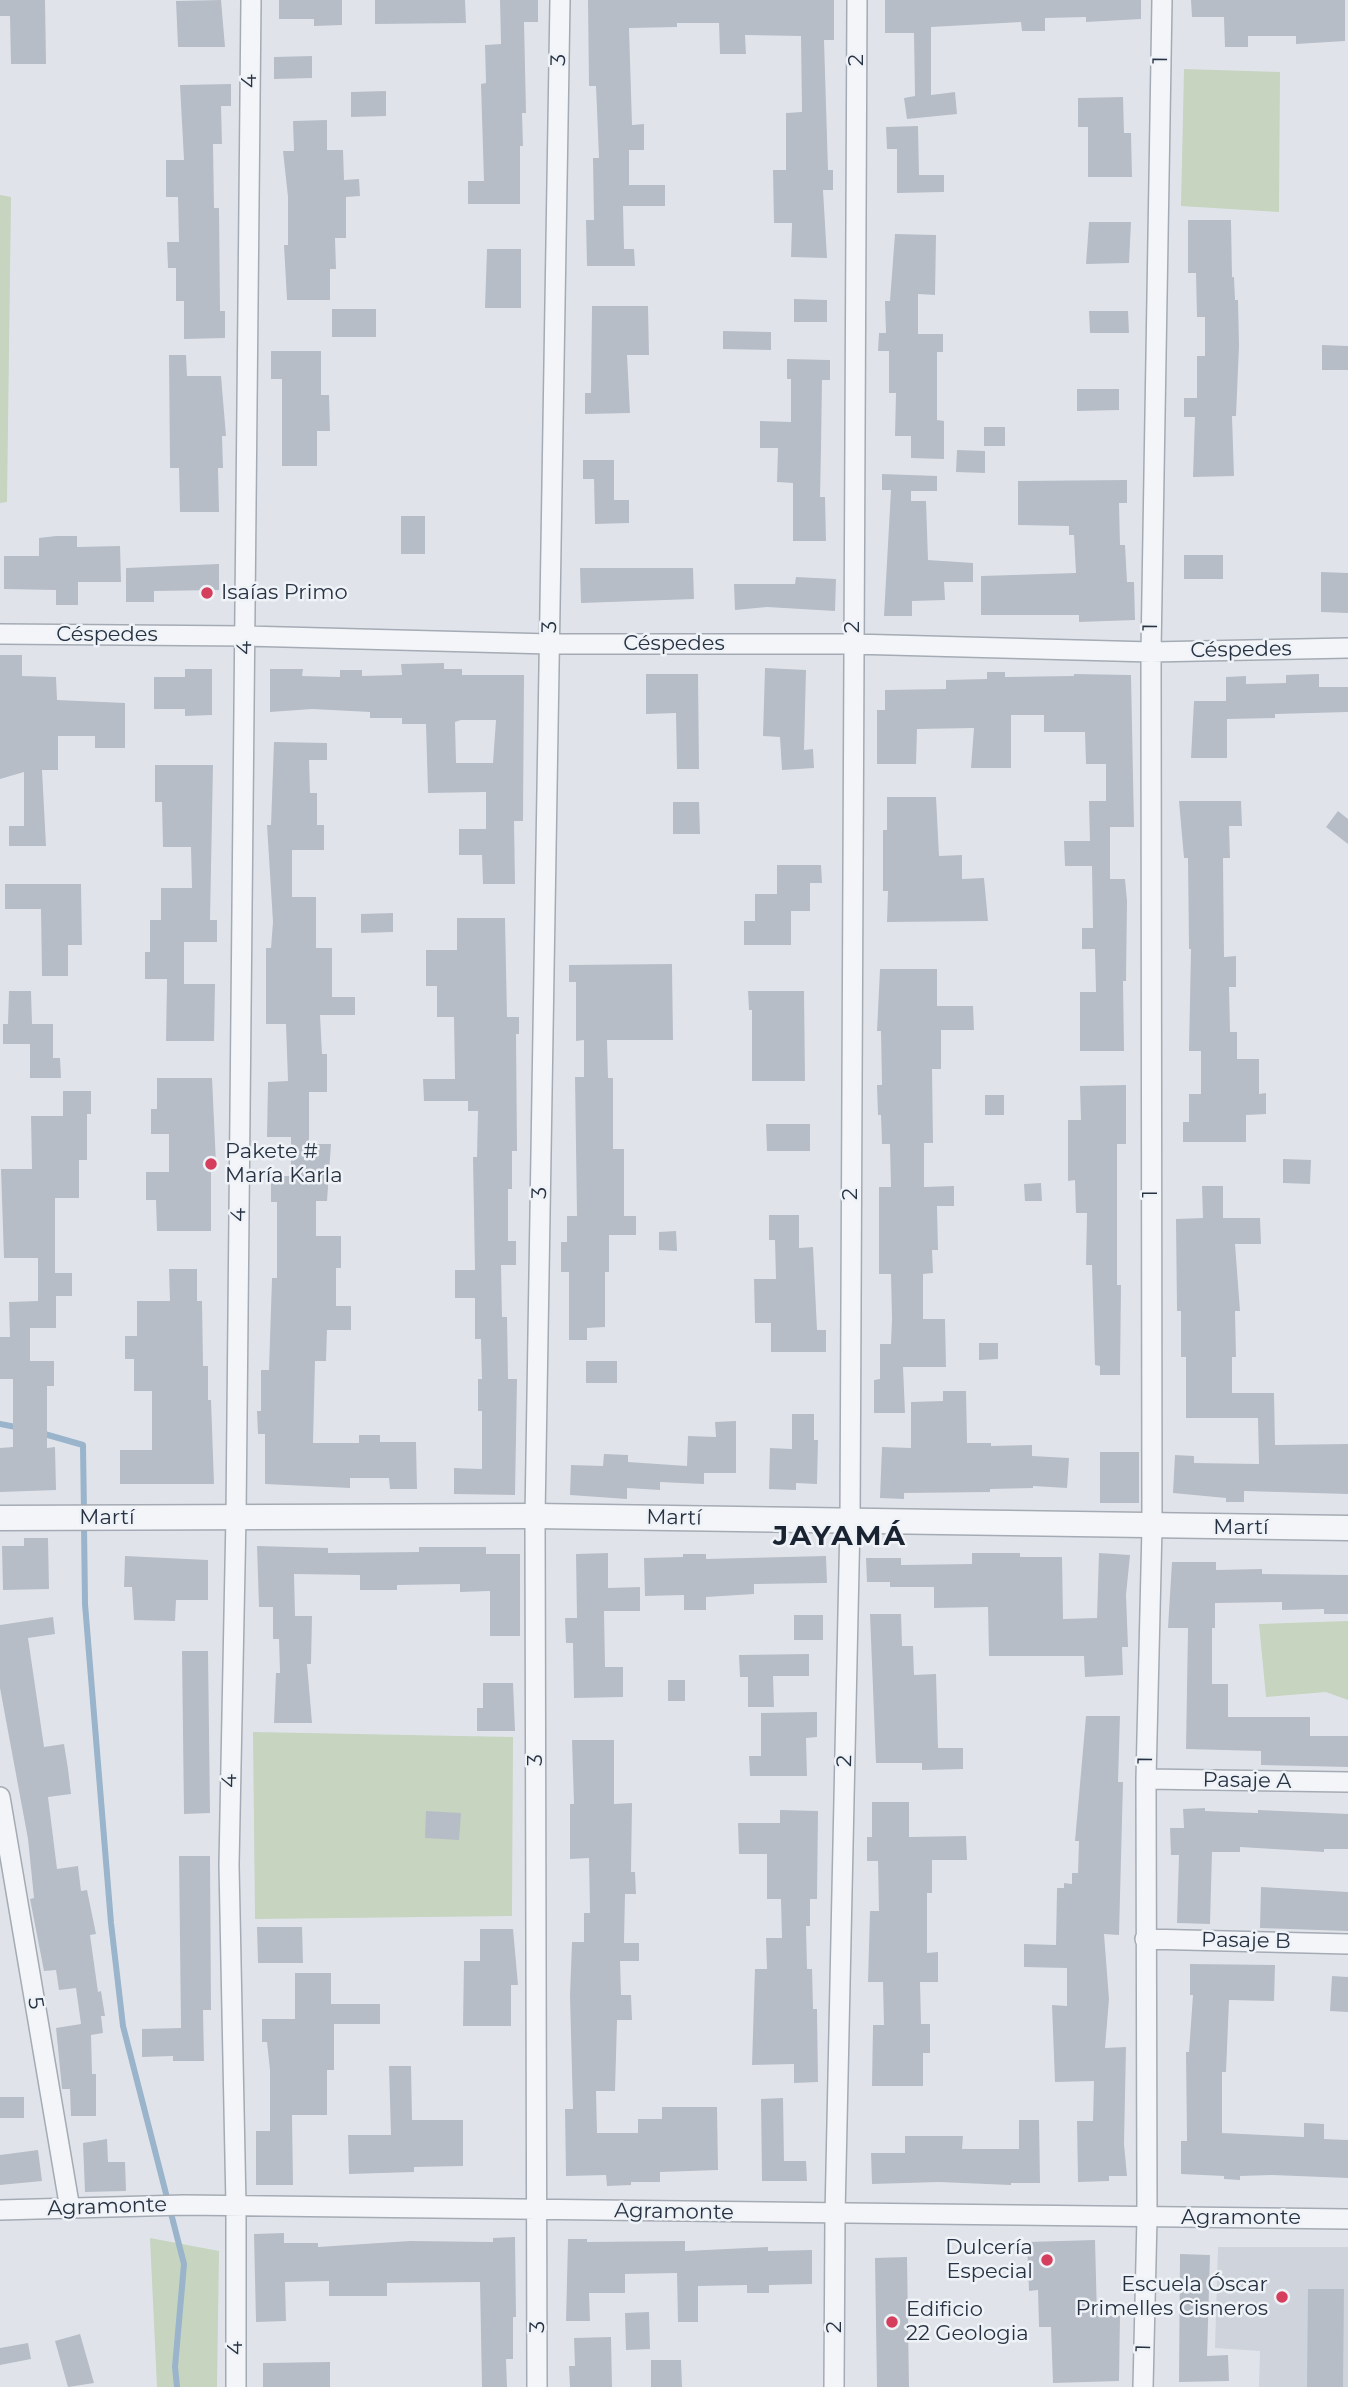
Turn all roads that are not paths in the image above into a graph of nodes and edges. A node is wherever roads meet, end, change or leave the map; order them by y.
1 (251, 0) edge
2 (560, 0) edge
3 (857, 0) edge
4 (1162, 0) edge
5 (0, 634) edge
6 (246, 636) junction
7 (550, 644) junction
8 (853, 644) junction
9 (1348, 648) edge
10 (1151, 652) junction
11 (236, 1516) junction
12 (535, 1516) junction
13 (0, 1518) edge
14 (850, 1521) junction
15 (1152, 1527) junction
16 (1348, 1528) edge
17 (1146, 1779) junction
18 (1348, 1782) edge
19 (0, 1797) edge
20 (1145, 1939) junction
21 (1348, 1944) edge
22 (236, 2206) junction
23 (70, 2209) junction
24 (0, 2210) edge
25 (539, 2210) junction
26 (835, 2215) junction
27 (1147, 2218) junction
28 (1348, 2219) edge
29 (236, 2387) edge
30 (537, 2387) edge
31 (834, 2387) edge
32 (1143, 2387) edge

1 - 6 street, 4
2 - 7 street, 3
3 - 8 street, 2
4 - 10 street, 1
5 - 6 street, Céspedes
6 - 7 street, Céspedes
6 - 11 street, 4
7 - 8 street, Céspedes
7 - 12 street, 3
8 - 10 street, Céspedes
8 - 14 street, 2
9 - 10 street, Céspedes
10 - 15 street, 1
11 - 12 street, Martí
11 - 13 street, Martí
11 - 22 street, 4
12 - 14 street, Martí
12 - 25 street, 3
14 - 15 street, Martí
14 - 26 street, 2
15 - 16 street, Martí
15 - 17 street, 1
17 - 18 street, Pasaje A
17 - 20 street, 1
19 - 23 street, 5
20 - 21 street, Pasaje B
20 - 27 street, 1
22 - 23 street, Agramonte
22 - 25 street, Agramonte
22 - 29 street, 4
23 - 24 street, Agramonte
25 - 26 street, Agramonte
25 - 30 street, 3
26 - 27 street, Agramonte
26 - 31 street, 2
27 - 28 street, Agramonte
27 - 32 street, 1

